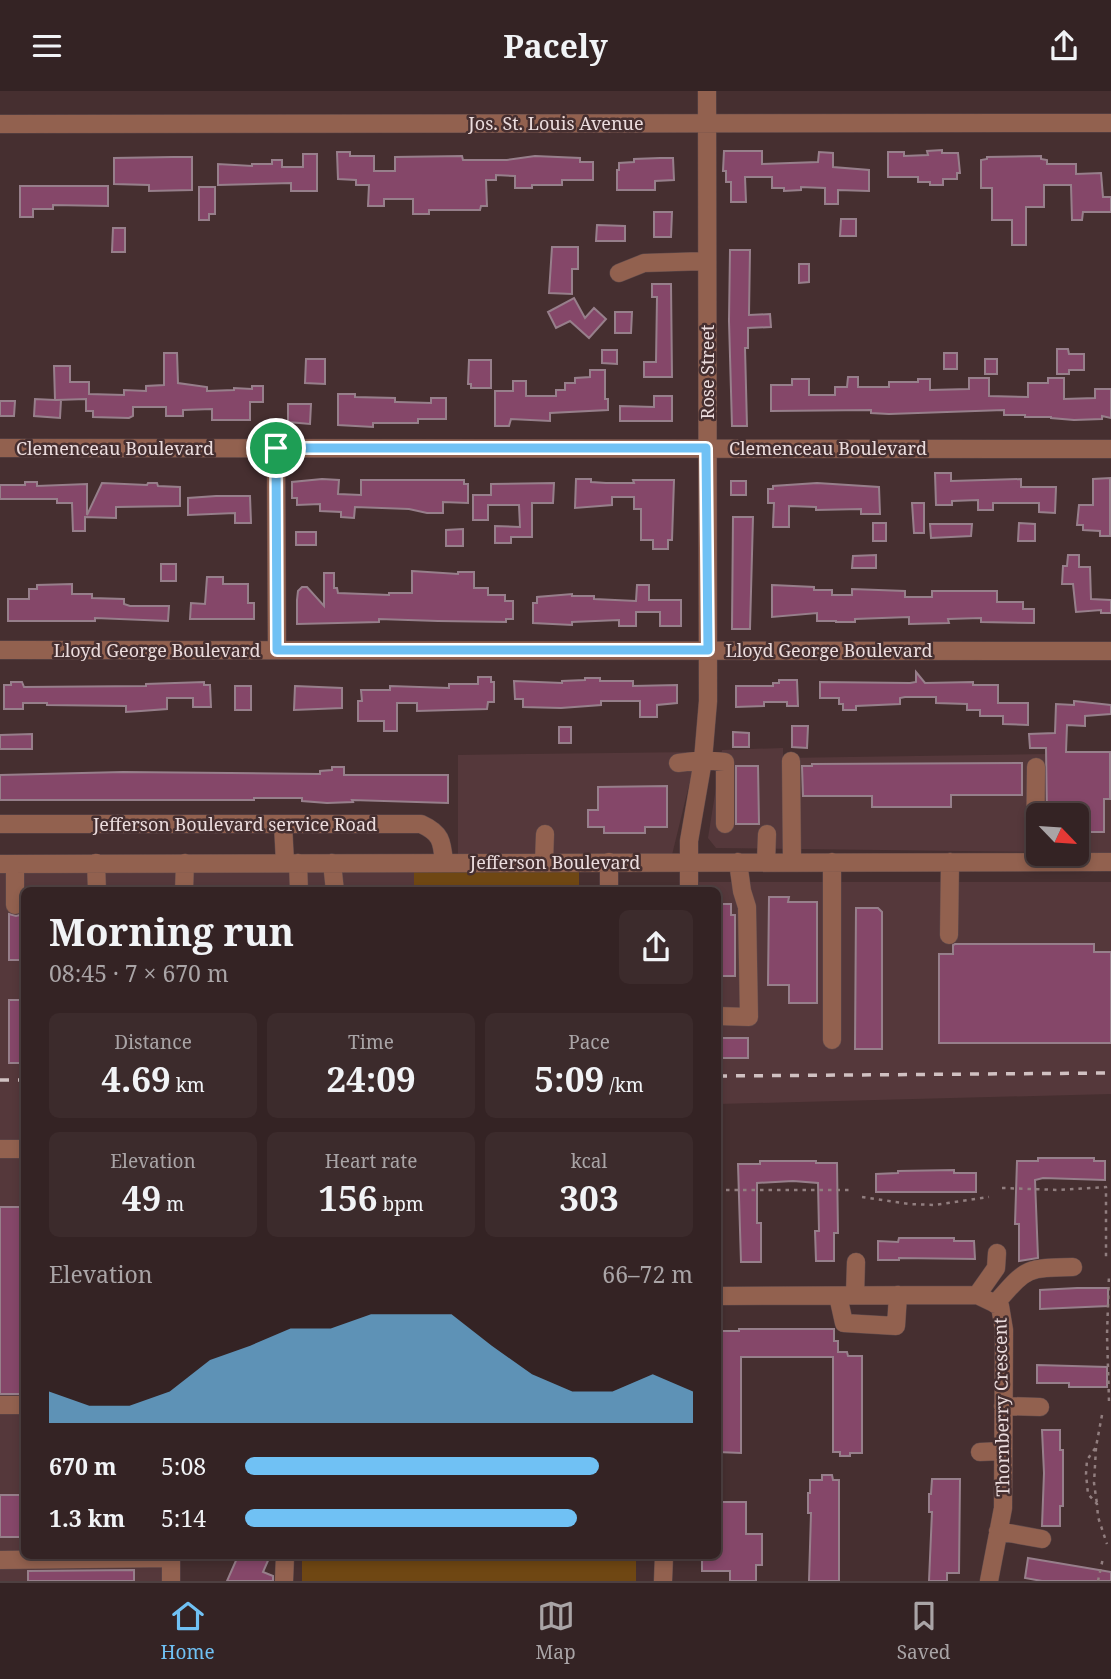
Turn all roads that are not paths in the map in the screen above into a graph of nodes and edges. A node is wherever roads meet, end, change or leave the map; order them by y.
1 (707, 91) edge
2 (707, 123) junction
3 (1111, 123) edge
4 (0, 124) edge
5 (707, 261) junction
6 (619, 273) dead end
7 (0, 448) edge
8 (276, 448) junction
9 (706, 448) junction
10 (1111, 449) edge
11 (0, 650) edge
12 (277, 650) junction
13 (708, 650) junction
14 (1111, 651) edge
15 (703, 760) junction
16 (791, 761) dead end
17 (678, 763) dead end
18 (1036, 767) dead end
19 (1036, 803) edge
20 (0, 824) edge
21 (283, 824) junction
22 (725, 824) dead end
23 (544, 834) dead end
24 (767, 834) dead end
25 (444, 862) junction
26 (544, 862) junction
27 (609, 862) junction
28 (690, 862) junction
29 (738, 862) junction
30 (766, 862) junction
31 (792, 862) junction
32 (832, 862) junction
33 (950, 862) junction
34 (1026, 862) edge
35 (1089, 862) edge
36 (1111, 862) edge
37 (96, 863) junction
38 (185, 863) junction
39 (291, 863) junction
40 (332, 863) junction
41 (8, 864) edge
42 (97, 887) edge
43 (184, 887) edge
44 (298, 887) edge
45 (335, 887) edge
46 (608, 887) edge
47 (689, 887) edge
48 (15, 905) dead end
49 (949, 935) dead end
50 (721, 1016) edge
51 (832, 1040) dead end
52 (0, 1149) edge
53 (21, 1149) edge
54 (997, 1253) dead end
55 (856, 1262) dead end
56 (1073, 1267) dead end
57 (898, 1295) junction
58 (977, 1295) junction
59 (721, 1296) edge
60 (846, 1296) junction
61 (995, 1304) junction
62 (0, 1405) edge
63 (21, 1405) edge
64 (1003, 1406) junction
65 (1040, 1407) dead end
66 (1003, 1451) junction
67 (980, 1452) dead end
68 (998, 1531) junction
69 (1042, 1539) dead end
70 (57, 1559) edge
71 (171, 1559) edge
72 (285, 1559) edge
73 (664, 1559) edge
74 (0, 1560) edge
75 (171, 1581) edge
76 (284, 1581) edge
77 (663, 1581) edge
78 (989, 1581) edge

1 - 2 street, Rose Street
2 - 3 street, Jos. St. Louis Avenue
2 - 4 street, Jos. St. Louis Avenue
2 - 5 street, Rose Street
5 - 6 street
5 - 9 street, Rose Street
7 - 8 street, Clemenceau Boulevard
8 - 9 street, Clemenceau Boulevard
8 - 12 street
9 - 10 street, Clemenceau Boulevard
9 - 13 street, Rose Street
11 - 12 street, Lloyd George Boulevard
12 - 13 street, Lloyd George Boulevard
13 - 14 street, Lloyd George Boulevard
13 - 15 street, Rose Street
15 - 17 street
15 - 22 street
15 - 28 street, Rose Street
16 - 31 street
18 - 19 street
20 - 21 street, Jefferson Boulevard service Road
21 - 25 street, Jefferson Boulevard service Road
21 - 39 street
23 - 26 street
24 - 30 street
25 - 26 street, Jefferson Boulevard
25 - 40 street, Jefferson Boulevard
26 - 27 street, Jefferson Boulevard
27 - 28 street, Jefferson Boulevard
27 - 46 street
28 - 29 street, Jefferson Boulevard
28 - 47 street, Rose Street
29 - 30 street, Jefferson Boulevard
29 - 50 street
30 - 31 street, Jefferson Boulevard
31 - 32 street, Jefferson Boulevard
32 - 33 street, Jefferson Boulevard
32 - 51 street
33 - 34 street, Jefferson Boulevard
33 - 49 street
35 - 36 street, Jefferson Boulevard
37 - 38 street, Jefferson Boulevard
37 - 41 street, Jefferson Boulevard
37 - 42 street
38 - 39 street, Jefferson Boulevard
38 - 43 street
39 - 40 street, Jefferson Boulevard
39 - 44 street
40 - 45 street
41 - 48 street
52 - 53 street
54 - 58 street
55 - 60 street
56 - 61 street
57 - 58 street, Thornberry Crescent
57 - 60 street, Thornberry Crescent
57 - 60 street
58 - 61 street, Thornberry Crescent
59 - 60 street, Thornberry Crescent
61 - 64 street, Thornberry Crescent
62 - 63 street
64 - 65 street
64 - 66 street, Thornberry Crescent
66 - 67 street
66 - 68 street, Thornberry Crescent
68 - 69 street
68 - 78 street, Thornberry Crescent
70 - 74 street
71 - 75 street
72 - 76 street
73 - 77 street

